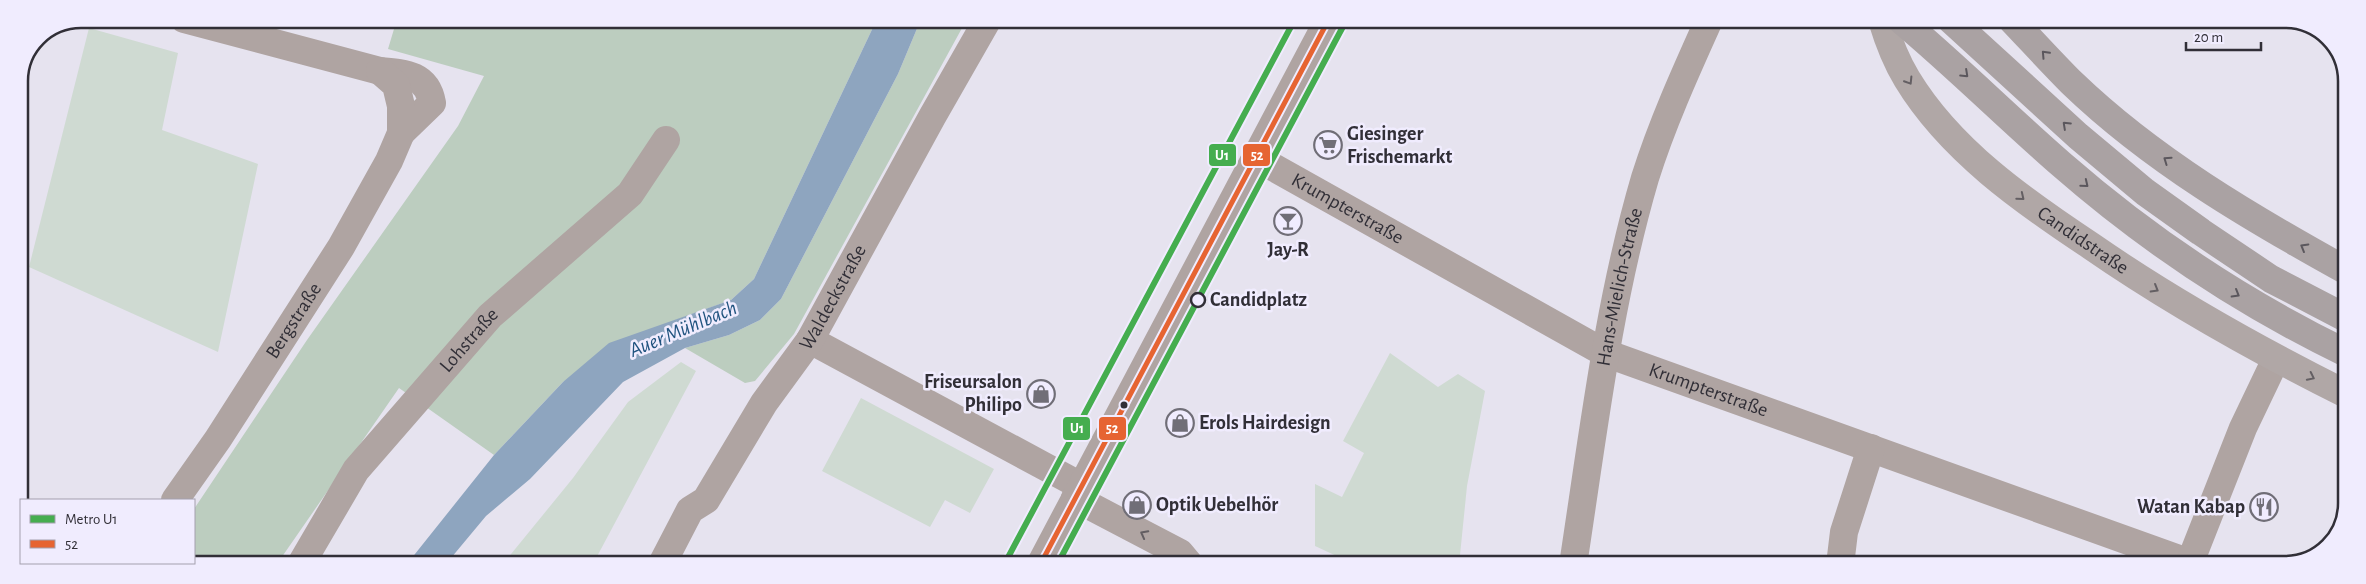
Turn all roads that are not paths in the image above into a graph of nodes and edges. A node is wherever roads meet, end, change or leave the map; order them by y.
1 (215, 27) edge
2 (983, 27) edge
3 (1325, 27) edge
4 (1706, 27) edge
5 (1884, 27) edge
6 (1909, 27) edge
7 (1959, 27) edge
8 (2019, 27) edge
9 (666, 140) dead end
10 (1254, 157) junction
11 (2338, 266) edge
12 (2338, 314) edge
13 (810, 340) junction
14 (2338, 349) edge
15 (1605, 354) junction
16 (2276, 359) junction
17 (2338, 390) edge
18 (1871, 448) junction
19 (1078, 492) junction
20 (175, 499) edge
21 (306, 556) edge
22 (666, 556) edge
23 (1044, 556) edge
24 (1182, 556) edge
25 (1574, 556) edge
26 (1841, 556) edge
27 (2168, 556) edge
28 (2193, 556) edge

1 - 20 street, Bergstraße
2 - 13 street, Waldeckstraße
3 - 10 street
4 - 15 street, Hans-Mielich-Straße
5 -> 16 main road, Candidstraße
6 -> 14 highway
12 -> 7 highway
11 -> 8 highway
9 - 21 street, Lohstraße
10 - 15 street, Krumpterstraße
10 - 19 street
13 - 19 street
13 - 22 street, Waldeckstraße
15 - 18 street, Krumpterstraße
15 - 25 street, Hans-Mielich-Straße
16 -> 17 main road, Candidstraße
16 - 28 street
18 - 26 street
18 - 27 street, Krumpterstraße
19 - 23 street
24 -> 19 street

